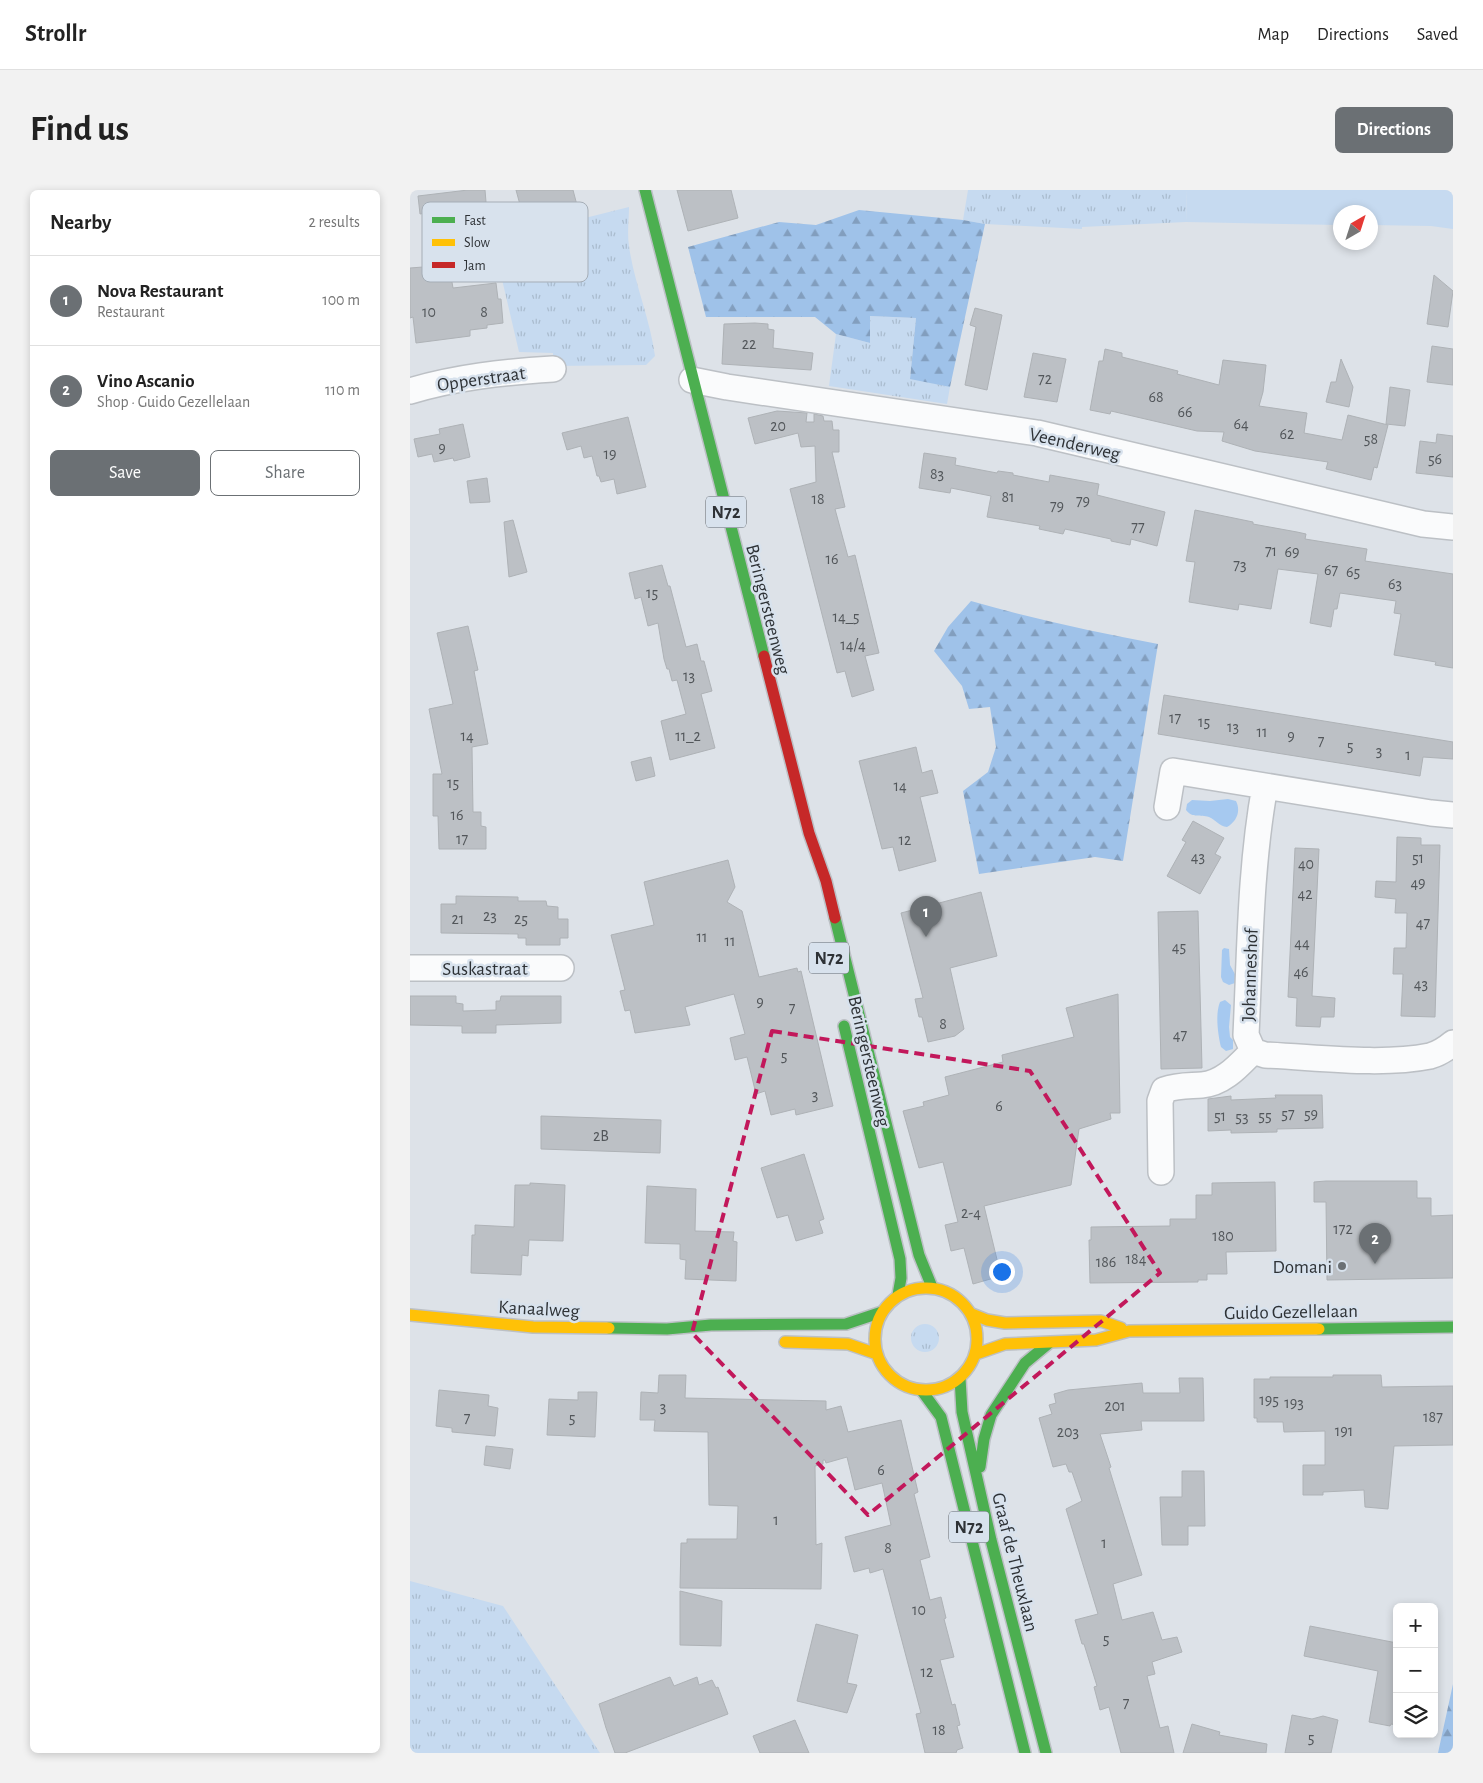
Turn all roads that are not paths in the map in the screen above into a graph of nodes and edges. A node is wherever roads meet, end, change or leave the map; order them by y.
1 (645, 190) edge
2 (553, 369) dead end
3 (692, 380) junction
4 (410, 391) edge
5 (1453, 527) edge
6 (1265, 786) junction
7 (1167, 807) dead end
8 (1442, 814) edge
9 (809, 833) junction
10 (812, 872) dead end
11 (410, 968) edge
12 (561, 968) dead end
13 (842, 1015) dead end
14 (1453, 1044) edge
15 (1253, 1051) junction
16 (1161, 1172) dead end
17 (932, 1287) junction
18 (898, 1295) junction
19 (882, 1312) junction
20 (972, 1314) junction
21 (410, 1315) edge
22 (1453, 1327) edge
23 (667, 1329) junction
24 (1129, 1331) junction
25 (721, 1336) dead end
26 (777, 1342) dead end
27 (1049, 1343) junction
28 (877, 1354) junction
29 (976, 1354) junction
30 (960, 1378) junction
31 (922, 1391) junction
32 (978, 1478) junction
33 (1025, 1753) edge
34 (1046, 1753) edge

1 - 3 main road, Beringersteenweg / N72
2 - 4 street, Opperstraat
3 - 5 street, Veenderweg
3 - 9 main road, Beringersteenweg / N72
6 - 7 street
6 - 8 street
6 - 15 street, Johanneshof
9 - 10 main road, Beringersteenweg / N72
9 - 17 main road, Beringersteenweg / N72
11 - 12 street, Suskastraat
13 - 18 main road, Beringersteenweg
14 - 15 street
15 - 16 street
17 - 18 main road
17 - 20 main road
18 - 19 main road
19 - 23 main road, Kanaalweg
19 - 28 main road
20 - 24 main road, Guido Gezellelaan
20 - 29 main road
21 - 23 main road, Kanaalweg
22 - 24 main road, Guido Gezellelaan
23 - 25 main road, Kanaalweg
24 - 27 main road, Guido Gezellelaan
26 - 28 main road
27 - 29 main road, Guido Gezellelaan
27 - 32 main road
28 - 31 main road
29 - 30 main road
30 - 31 main road
30 - 32 main road, Graaf de Theuxlaan / N72
31 - 33 main road, Graaf de Theuxlaan / N72
32 - 34 main road, Graaf de Theuxlaan / N72

